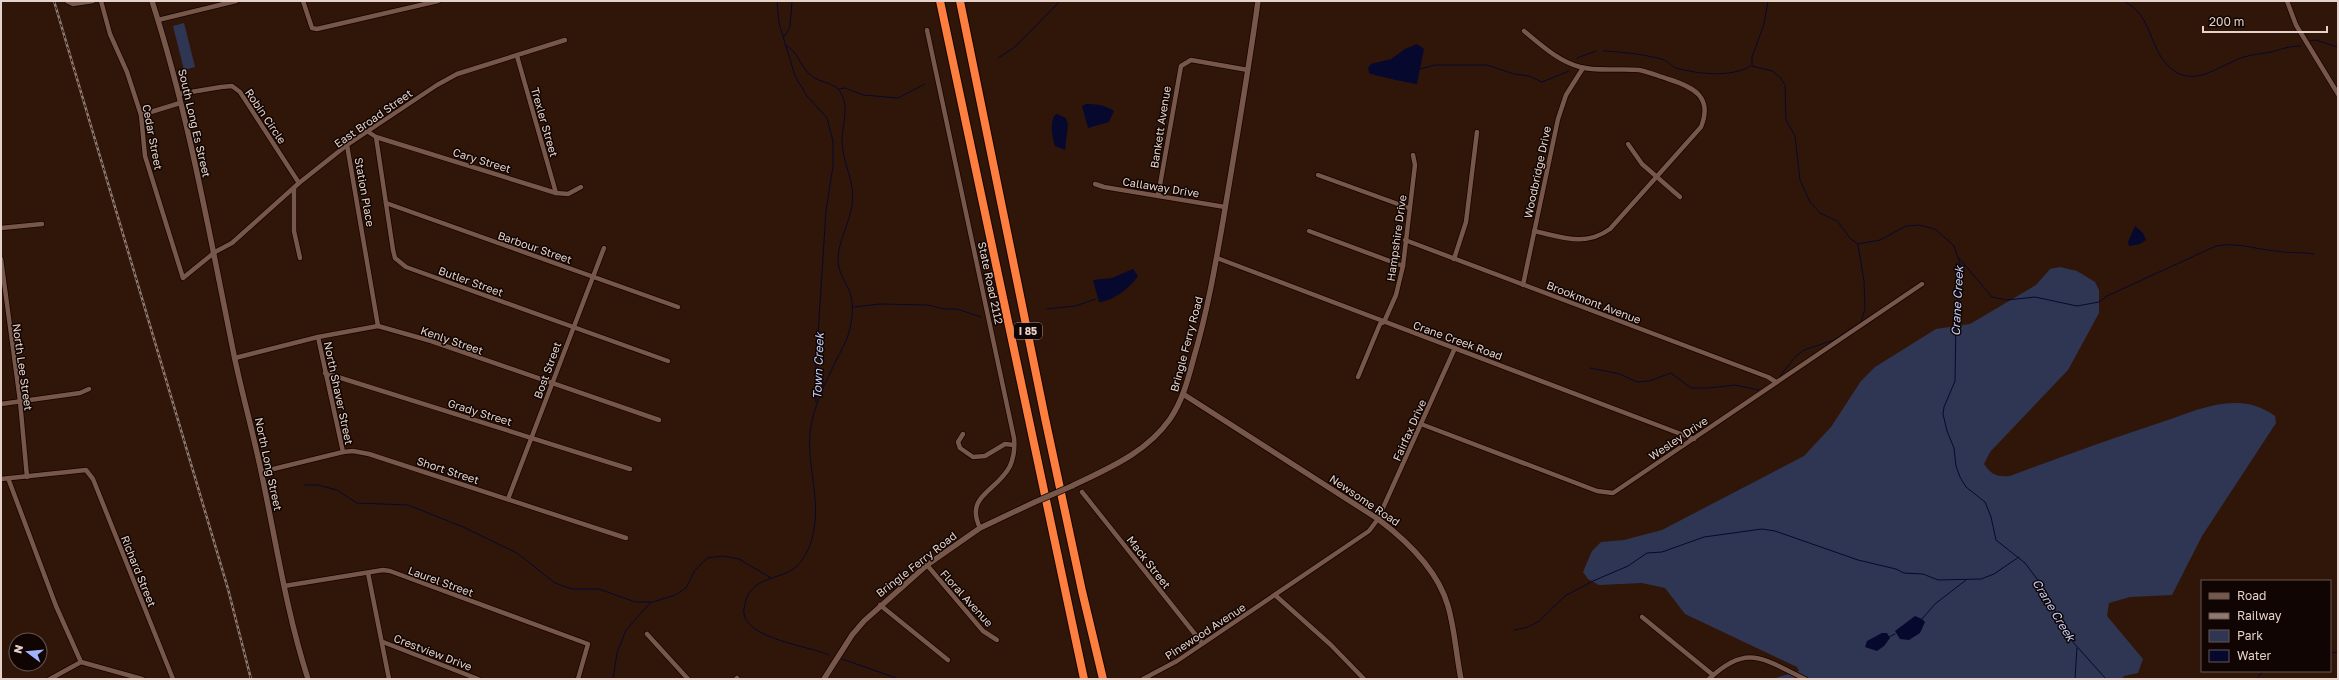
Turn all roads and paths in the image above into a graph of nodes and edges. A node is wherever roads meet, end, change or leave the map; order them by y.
1 (67, 1) edge
2 (93, 1) edge
3 (101, 1) edge
4 (152, 1) edge
5 (236, 1) edge
6 (303, 1) edge
7 (438, 1) edge
8 (940, 1) edge
9 (960, 1) edge
10 (1258, 1) edge
11 (2287, 1) edge
12 (216, 3) edge
13 (158, 20) junction
14 (927, 30) dead end
15 (1524, 31) dead end
16 (564, 40) dead end
17 (517, 56) junction
18 (1583, 68) junction
19 (1248, 70) junction
20 (179, 94) junction
21 (2338, 94) edge
22 (180, 103) junction
23 (141, 115) junction
24 (367, 131) junction
25 (1477, 132) dead end
26 (376, 137) junction
27 (1628, 144) dead end
28 (347, 145) junction
29 (1413, 155) dead end
30 (1318, 175) dead end
31 (1656, 177) junction
32 (299, 183) junction
33 (1095, 184) dead end
34 (581, 187) dead end
35 (294, 188) junction
36 (556, 193) junction
37 (1158, 196) junction
38 (1680, 198) dead end
39 (386, 203) junction
40 (1225, 207) junction
41 (1409, 208) junction
42 (42, 224) dead end
43 (1, 228) edge
44 (1309, 231) dead end
45 (1534, 231) junction
46 (1405, 240) junction
47 (604, 248) dead end
48 (215, 252) junction
49 (300, 258) dead end
50 (1216, 258) junction
51 (1, 259) edge
52 (1454, 259) junction
53 (1403, 266) junction
54 (592, 276) junction
55 (183, 278) joint
56 (1922, 284) dead end
57 (1523, 285) junction
58 (678, 307) dead end
59 (1, 316) edge
60 (7, 316) junction
61 (1384, 322) junction
62 (378, 326) junction
63 (572, 327) junction
64 (318, 337) junction
65 (1455, 348) junction
66 (235, 358) junction
67 (668, 361) dead end
68 (324, 373) junction
69 (1358, 377) dead end
70 (1776, 382) junction
71 (553, 385) junction
72 (89, 389) dead end
73 (1184, 394) junction
74 (20, 401) junction
75 (1, 404) edge
76 (659, 420) dead end
77 (1421, 424) junction
78 (964, 434) dead end
79 (531, 437) junction
80 (1694, 439) junction
81 (1014, 446) junction
82 (343, 452) junction
83 (630, 469) dead end
84 (261, 472) junction
85 (27, 477) junction
86 (8, 478) junction
87 (1, 479) edge
88 (1082, 492) dead end
89 (508, 499) junction
90 (1378, 519) junction
91 (980, 528) junction
92 (626, 538) dead end
93 (927, 565) junction
94 (368, 573) junction
95 (284, 586) junction
96 (1274, 595) junction
97 (880, 605) junction
98 (1642, 617) dead end
99 (647, 634) dead end
100 (997, 640) dead end
101 (383, 642) junction
102 (1202, 643) junction
103 (948, 660) dead end
104 (81, 662) junction
105 (1713, 675) junction
106 (50, 679) edge
107 (142, 679) edge
108 (173, 679) edge
109 (308, 679) edge
110 (389, 679) edge
111 (478, 679) edge
112 (578, 679) edge
113 (688, 679) edge
114 (824, 679) edge
115 (1084, 679) edge
116 (1104, 679) edge
117 (1143, 679) edge
118 (1364, 679) edge
119 (1461, 679) edge
120 (1709, 679) edge
121 (1805, 679) edge

1 - 2 street
3 - 23 street, Cedar Street
4 - 13 street, South Long Es Street
5 - 12 street
6 - 7 street
8 - 115 highway, I 85
9 - 116 highway, I 85
10 - 19 street, Bringle Ferry Road
11 - 21 street
12 - 13 street
13 - 20 street, South Long Es Street
14 - 81 street, State Road 2112
15 - 18 street
16 - 17 street, East Broad Street
17 - 24 street, East Broad Street
17 - 36 street, Trexler Street
18 - 31 street
18 - 45 street, Woodbridge Drive
19 - 37 street, Bankett Avenue
19 - 40 street, Bringle Ferry Road
20 - 22 street, South Long Es Street
20 - 32 street, Robin Circle
22 - 23 street
22 - 48 street, South Long Es Street
23 - 55 street, Cedar Street
24 - 26 street
24 - 28 street, East Broad Street
25 - 52 street
26 - 36 street, Cary Street
26 - 39 street, Butler Street
27 - 31 street
28 - 32 street, East Broad Street
28 - 62 street, Station Place
29 - 41 street, Hampshire Drive
30 - 41 street
31 - 38 street
31 - 45 street
32 - 35 street, East Broad Street
33 - 37 street, Callaway Drive
34 - 36 street, Cary Street
35 - 48 street, East Broad Street
35 - 49 street
37 - 40 street, Callaway Drive
39 - 54 street, Barbour Street
39 - 63 street, Butler Street
40 - 50 street, Bringle Ferry Road
41 - 46 street, Hampshire Drive
42 - 43 street
44 - 53 street
45 - 57 street, Woodbridge Drive
46 - 52 street, Brookmont Avenue
46 - 53 street, Hampshire Drive
47 - 54 street, Bost Street
48 - 55 street, East Broad Street
48 - 66 street, North Long Street
50 - 61 street, Crane Creek Road
50 - 73 street, Bringle Ferry Road
51 - 60 street, North Lee Street
52 - 57 street, Brookmont Avenue
53 - 61 street, Hampshire Drive
54 - 58 street, Barbour Street
54 - 63 street, Bost Street
56 - 70 street, Wesley Drive
57 - 70 street, Brookmont Avenue
59 - 60 street
60 - 74 street, North Lee Street
61 - 65 street, Crane Creek Road
61 - 69 street, Hampshire Drive
62 - 64 street, Kenly Street
62 - 71 street, Kenly Street
63 - 67 street, Butler Street
63 - 71 street, Bost Street
64 - 66 street, Kenly Street
64 - 68 street, North Shaver Street
65 - 77 street, Fairfax Drive
65 - 80 street, Crane Creek Road
66 - 84 street, North Long Street
68 - 79 street, Grady Street
68 - 82 street, North Shaver Street
70 - 80 street, Wesley Drive
71 - 76 street, Kenly Street
71 - 79 street, Bost Street
72 - 74 street
73 - 90 street, Newsome Road
73 - 91 street, Bringle Ferry Road, bridge
74 - 75 street
74 - 85 street, North Lee Street
77 - 80 street, Wesley Drive
77 - 90 street, Fairfax Drive
78 - 81 street
79 - 83 street, Grady Street
79 - 89 street, Bost Street
81 - 91 street, State Road 2112
82 - 84 street, Short Street
82 - 89 street, Short Street
84 - 95 street, North Long Street
85 - 86 street
85 - 108 street, Richard Street
86 - 87 street
86 - 104 street
88 - 102 street, Mack Street
89 - 92 street, Short Street
90 - 96 street, Pinewood Avenue
90 - 119 street, Newsome Road
91 - 93 street, Bringle Ferry Road
93 - 97 street, Bringle Ferry Road
93 - 100 street, Floral Avenue
94 - 95 street, Laurel Street
94 - 101 street
94 - 112 street, Laurel Street
95 - 109 street, North Long Street
96 - 102 street, Pinewood Avenue
96 - 118 street
97 - 103 street
97 - 114 street, Bringle Ferry Road
98 - 105 street
99 - 113 street
101 - 110 street
101 - 111 street, Crestview Drive
102 - 117 street, Pinewood Avenue
104 - 106 street
104 - 107 street
105 - 120 street
105 - 121 street

